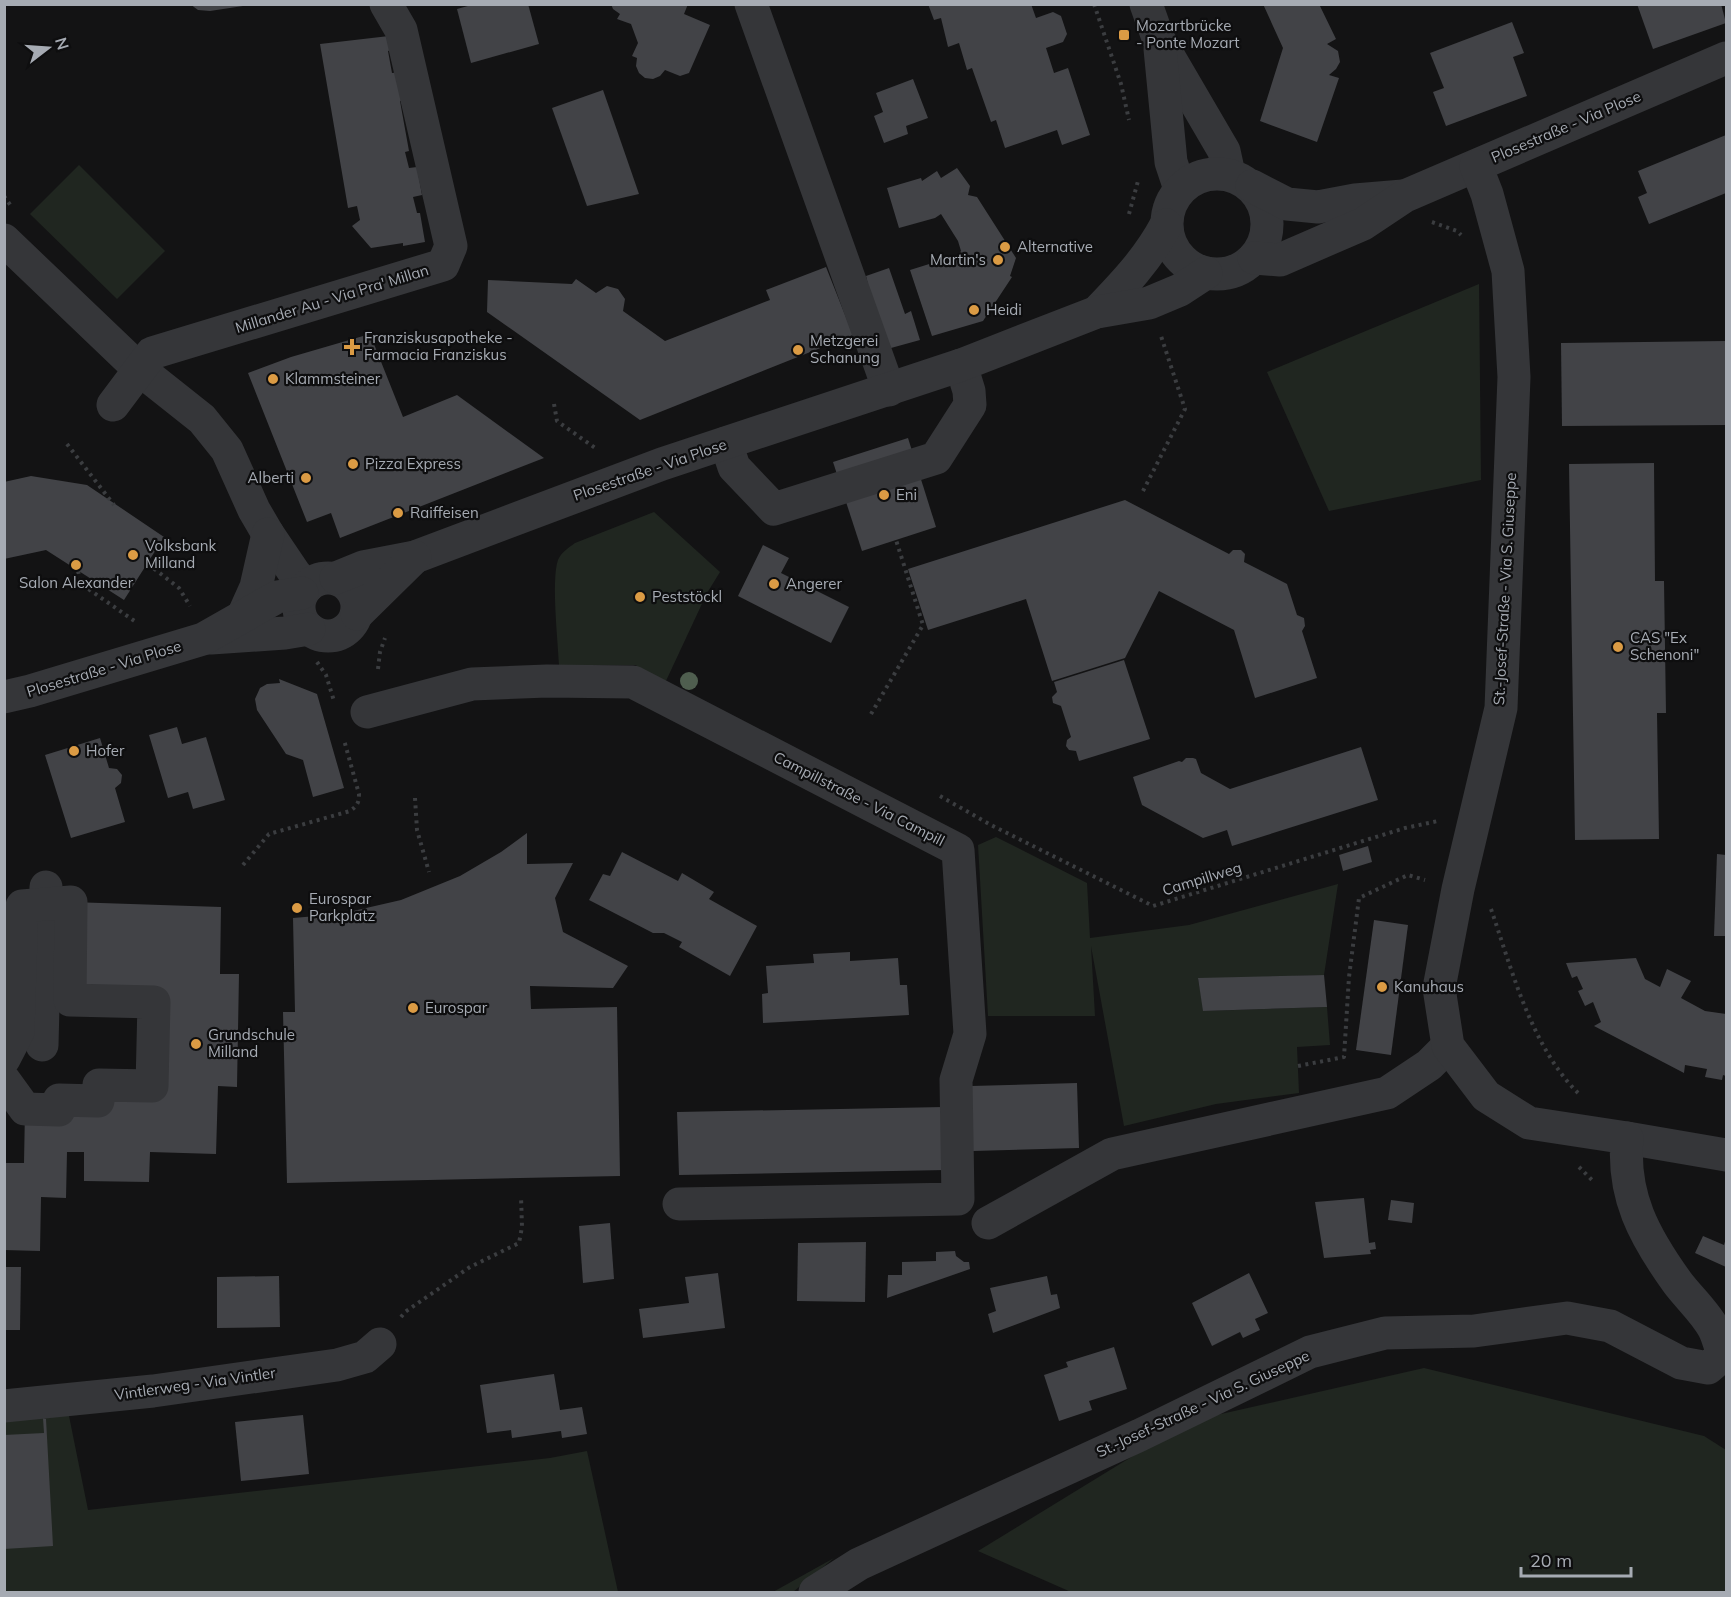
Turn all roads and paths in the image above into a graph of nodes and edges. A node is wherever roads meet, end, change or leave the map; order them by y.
1 (386, 4) edge
2 (750, 4) edge
3 (1094, 4) edge
4 (1146, 4) edge
5 (1158, 38) junction
6 (1726, 58) edge
7 (1131, 128) dead end
8 (1476, 166) junction
9 (1138, 170) dead end
10 (1240, 180) junction
11 (1180, 189) junction
12 (4, 196) edge
13 (1405, 196) junction
14 (1125, 223) dead end
15 (1166, 225) junction
16 (10, 242) edge
17 (1254, 258) junction
18 (1206, 273) junction
19 (1096, 312) junction
20 (1161, 334) dead end
21 (961, 365) junction
22 (139, 369) junction
23 (889, 390) junction
24 (554, 404) dead end
25 (113, 405) dead end
26 (726, 443) junction
27 (67, 444) dead end
28 (600, 452) dead end
29 (1143, 491) dead end
30 (114, 505) dead end
31 (268, 534) junction
32 (896, 540) dead end
33 (415, 557) junction
34 (147, 564) dead end
35 (78, 571) dead end
36 (315, 586) junction
37 (357, 614) junction
38 (243, 616) junction
39 (199, 626) junction
40 (309, 643) junction
41 (155, 655) junction
42 (4, 697) edge
43 (871, 714) dead end
44 (348, 716) junction
45 (940, 796) dead end
46 (416, 798) dead end
47 (1446, 819) dead end
48 (243, 865) dead end
49 (429, 872) dead end
50 (1458, 889) junction
51 (46, 896) junction
52 (42, 1045) dead end
53 (1448, 1046) junction
54 (4, 1059) edge
55 (1298, 1066) dead end
56 (4, 1080) edge
57 (1580, 1095) dead end
58 (1627, 1138) junction
59 (1726, 1155) edge
60 (521, 1196) dead end
61 (679, 1204) dead end
62 (988, 1223) dead end
63 (380, 1344) joint
64 (4, 1406) edge
65 (815, 1593) edge

1 - 22 street, Millander Au - Via Pra' Millan
2 - 23 street
3 - 7 path
4 - 5 street
5 - 10 street
5 - 11 street
6 - 8 street, Plosestraße - Via Plose
8 - 13 street, Plosestraße - Via Plose
8 - 50 street, St.-Josef-Straße - Via S. Giuseppe
9 - 14 path
10 - 11 street
10 - 13 street, Plosestraße - Via Plose
10 - 17 street
11 - 15 street, Plosestraße - Via Plose
12 - 16 path
13 - 17 street, Plosestraße - Via Plose
15 - 18 street
15 - 19 street, Plosestraße - Via Plose
16 - 22 street
17 - 18 street, Plosestraße - Via Plose
18 - 19 street, Plosestraße - Via Plose
19 - 21 street, Plosestraße - Via Plose
20 - 29 path
21 - 23 street, Plosestraße - Via Plose
21 - 26 street
22 - 25 street
22 - 31 street
23 - 26 street, Plosestraße - Via Plose
24 - 28 path
26 - 33 street, Plosestraße - Via Plose
27 - 30 path
31 - 36 street
31 - 38 street
32 - 43 path
33 - 36 street, Plosestraße - Via Plose
33 - 37 street, Plosestraße - Via Plose
34 - 39 path
35 - 41 path
36 - 37 street
36 - 38 street, Plosestraße - Via Plose
36 - 40 street
37 - 40 street, Plosestraße - Via Plose
38 - 39 street, Plosestraße - Via Plose
39 - 40 street, Plosestraße - Via Plose
39 - 41 street, Plosestraße - Via Plose
40 - 44 path
41 - 42 street, Plosestraße - Via Plose
44 - 48 path
44 - 61 street, Campillstraße - Via Campill
45 - 47 path, Campillweg
46 - 49 path
50 - 53 street, St.-Josef-Straße - Via S. Giuseppe
50 - 55 path
50 - 57 path
51 - 52 street
51 - 54 street
51 - 56 street
53 - 58 street, St.-Josef-Straße - Via S. Giuseppe
53 - 62 street
58 - 59 street
58 - 65 street, St.-Josef-Straße - Via S. Giuseppe
60 - 63 path
63 - 64 street, Vintlerweg - Via Vintler

